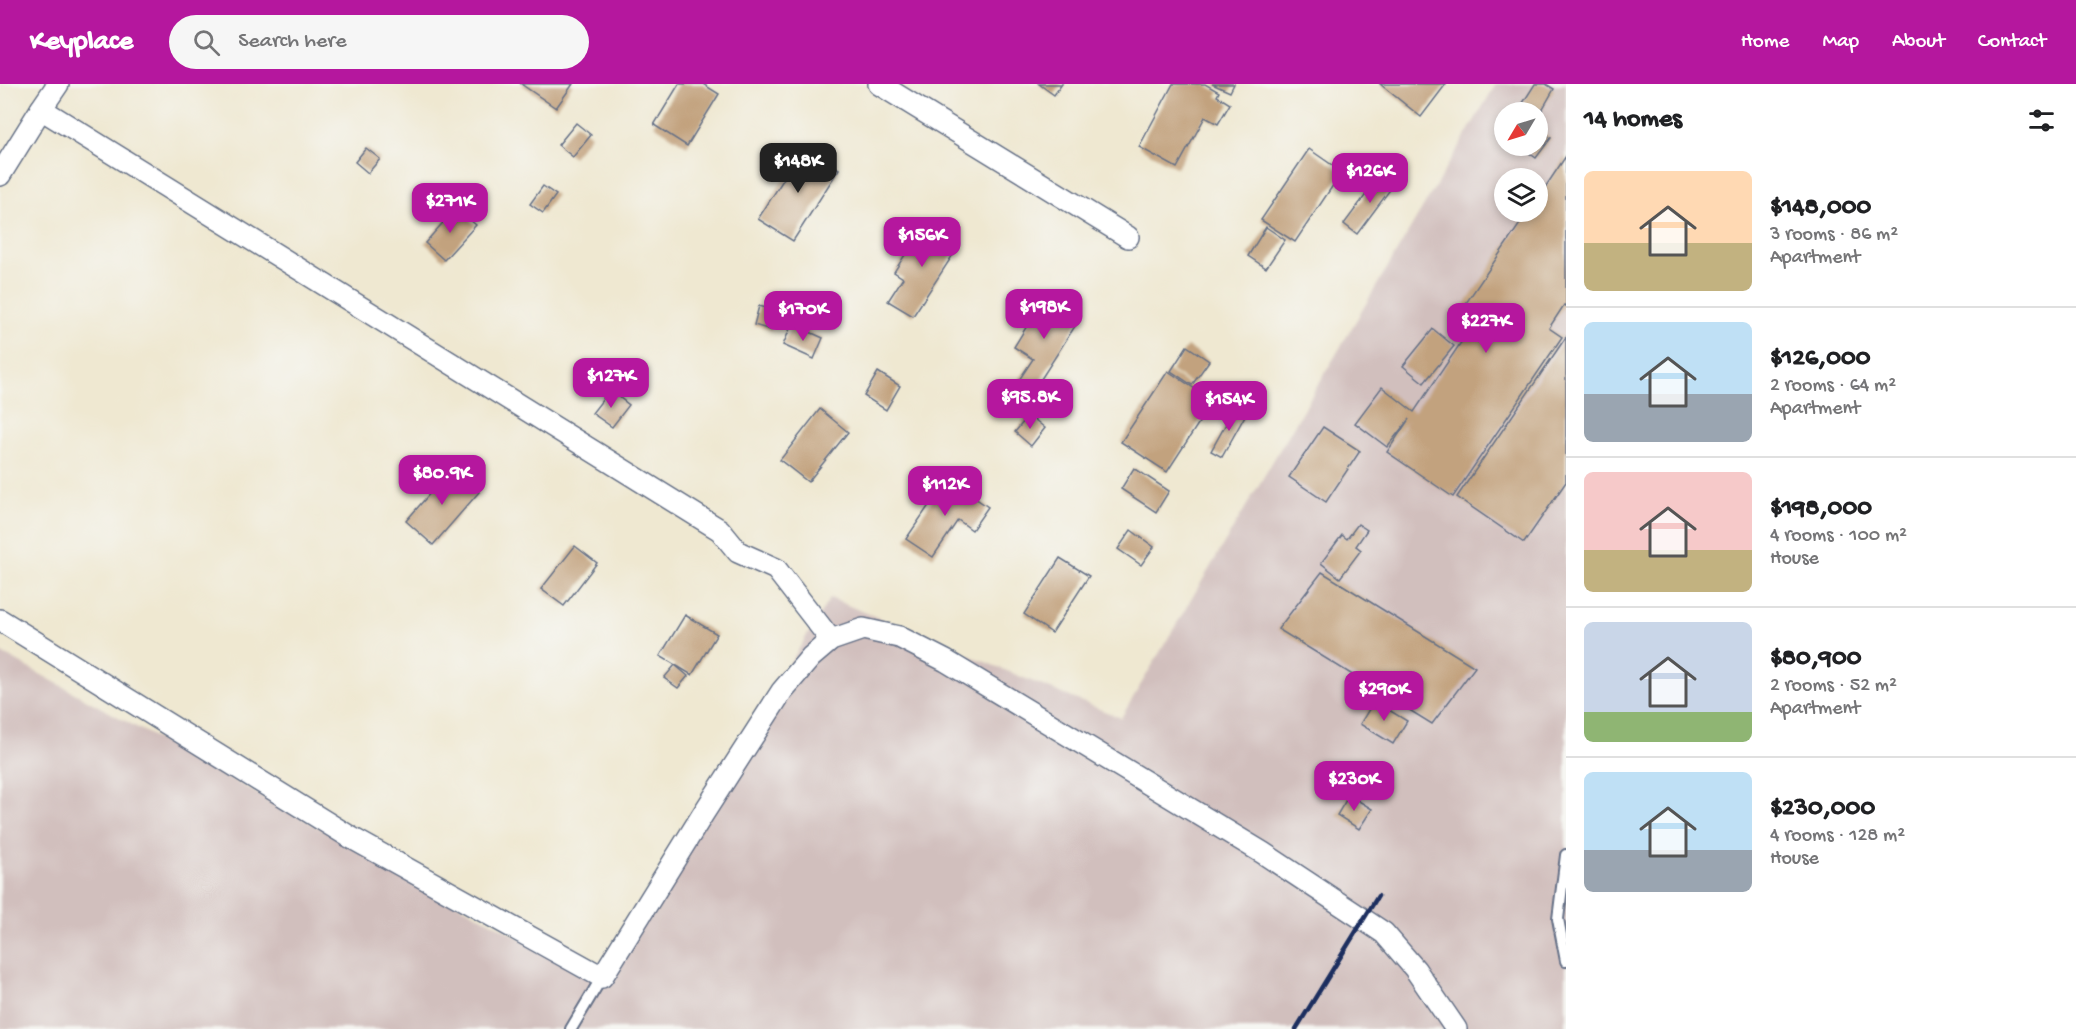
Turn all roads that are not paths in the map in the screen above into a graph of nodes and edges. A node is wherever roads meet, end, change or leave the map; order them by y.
1 (58, 84) edge
2 (879, 84) edge
3 (42, 109) junction
4 (0, 176) edge
5 (1128, 237) dead end
6 (0, 620) edge
7 (831, 640) junction
8 (1566, 855) edge
9 (1566, 962) edge
10 (602, 977) junction
11 (571, 1029) edge
12 (1456, 1029) edge

1 - 3 street
2 - 5 street
3 - 4 street
3 - 7 street
6 - 10 street
7 - 10 street
7 - 12 street
8 - 9 lane
10 - 11 lane

